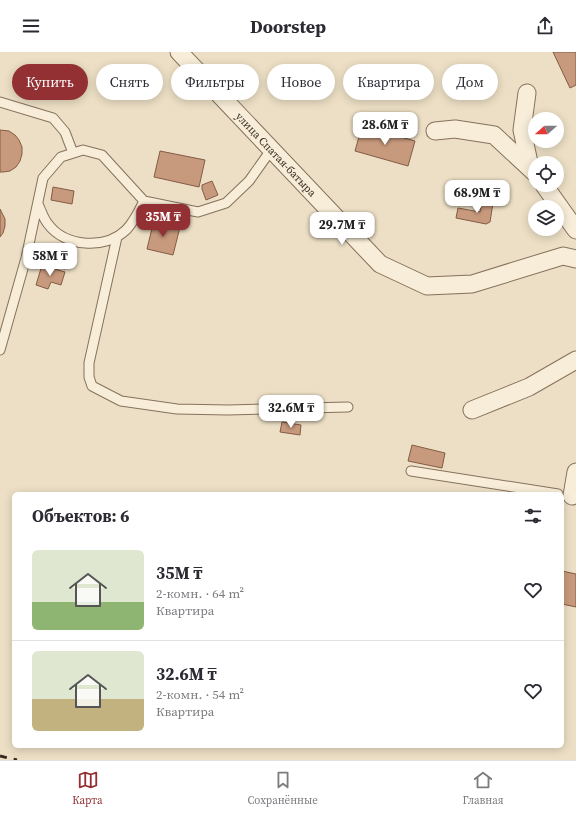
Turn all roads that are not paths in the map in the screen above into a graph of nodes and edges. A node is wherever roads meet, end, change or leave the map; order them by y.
1 (185, 56) edge
2 (527, 93) dead end
3 (0, 102) edge
4 (435, 131) dead end
5 (272, 150) junction
6 (74, 153) junction
7 (528, 156) edge
8 (528, 166) edge
9 (549, 192) edge
10 (144, 201) junction
11 (38, 204) junction
12 (576, 230) edge
13 (117, 237) junction
14 (576, 259) edge
15 (0, 350) edge
16 (576, 360) edge
17 (348, 407) dead end
18 (472, 410) dead end
19 (411, 471) dead end
20 (576, 472) edge
21 (548, 492) edge
22 (567, 495) edge

1 - 5 street, улица Спатая-батыра
2 - 7 street
3 - 6 lane
4 - 8 street
5 - 10 lane
5 - 14 street, улица Спатая-батыра
6 - 10 lane
6 - 11 lane
9 - 12 street
10 - 13 lane
11 - 13 lane
11 - 15 lane
13 - 17 lane
16 - 18 street
19 - 21 lane
20 - 22 street

